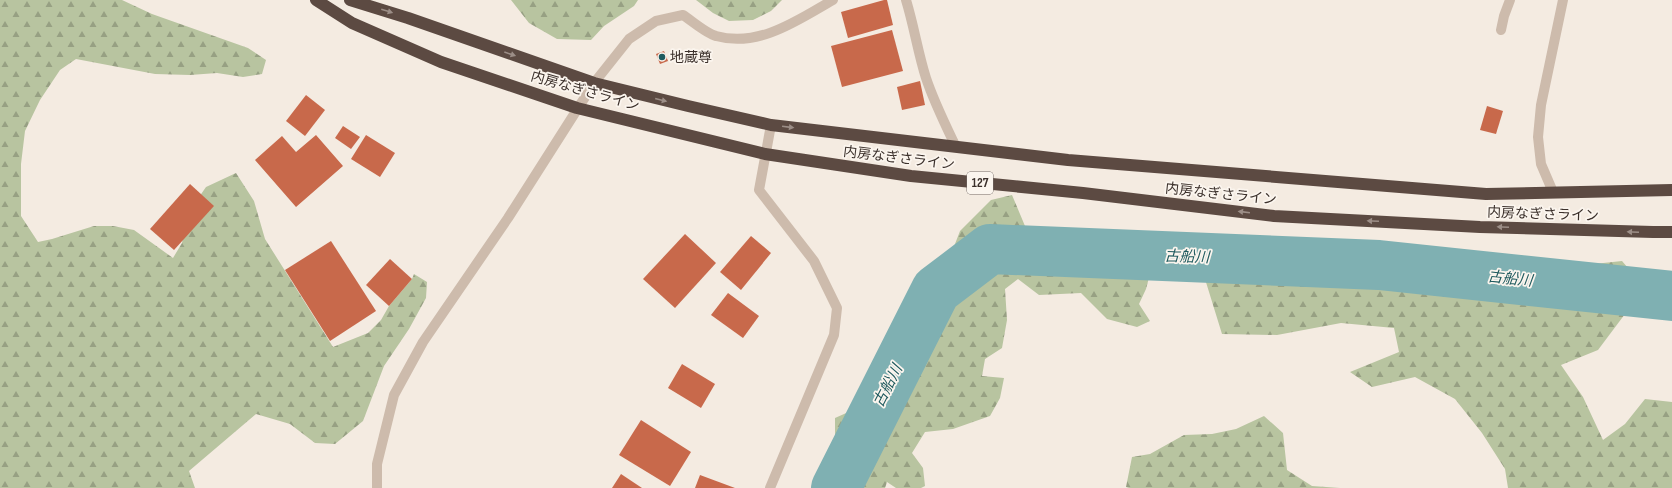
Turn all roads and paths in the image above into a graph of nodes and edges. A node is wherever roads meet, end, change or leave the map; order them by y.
1 (316, 0) edge
2 (350, 0) edge
3 (833, 0) edge
4 (906, 0) edge
5 (1510, 0) edge
6 (1563, 0) edge
7 (1501, 30) dead end
8 (594, 83) junction
9 (577, 108) junction
10 (771, 125) junction
11 (956, 147) junction
12 (765, 154) junction
13 (1672, 190) edge
14 (1552, 192) junction
15 (1672, 232) edge
16 (377, 488) edge
17 (770, 488) edge

1 - 9 highway, 内房なぎさライン / 127
2 -> 8 highway, 内房なぎさライン / 127
3 - 8 street
4 - 11 street
5 - 7 street
6 - 14 street
8 - 9 street
8 -> 10 highway, 内房なぎさライン / 127
9 - 12 highway, 内房なぎさライン / 127
9 - 16 street
10 -> 11 highway, 内房なぎさライン / 127
10 - 12 street
11 - 14 highway, 内房なぎさライン / 127
15 -> 12 highway, 内房なぎさライン / 127
12 - 17 street
13 - 14 highway, 内房なぎさライン / 127

